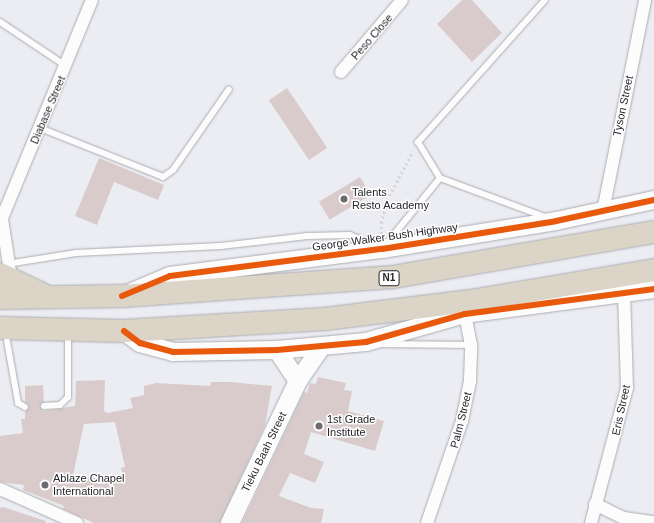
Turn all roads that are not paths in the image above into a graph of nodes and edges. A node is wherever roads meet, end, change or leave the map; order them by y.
1 (92, 0) edge
2 (402, 0) edge
3 (545, 0) edge
4 (645, 0) edge
5 (0, 22) edge
6 (66, 66) junction
7 (341, 72) dead end
8 (229, 89) dead end
9 (40, 128) junction
10 (440, 178) junction
11 (654, 200) edge
12 (603, 211) junction
13 (1, 221) edge
14 (556, 221) junction
15 (654, 232) edge
16 (382, 249) junction
17 (5, 270) edge
18 (654, 270) edge
19 (654, 289) edge
20 (624, 294) junction
21 (122, 296) junction
22 (0, 298) edge
23 (52, 299) junction
24 (465, 314) junction
25 (68, 330) junction
26 (124, 331) junction
27 (2, 338) edge
28 (366, 342) junction
29 (471, 345) junction
30 (322, 346) junction
31 (277, 350) junction
32 (298, 381) junction
33 (44, 406) dead end
34 (25, 407) dead end
35 (0, 489) edge
36 (595, 504) junction
37 (52, 519) edge
38 (654, 522) edge
39 (77, 523) edge
40 (230, 523) edge
41 (427, 523) edge
42 (591, 523) edge

1 - 6 street, Diabase Street
2 - 7 street, Peso Close
3 - 10 lane
4 - 12 street, Tyson Street
5 - 6 lane
6 - 9 street, Diabase Street
8 - 9 lane
9 - 13 street, Diabase Street
10 - 14 lane
10 - 16 lane
11 - 12 street, George Walker Bush Highway
12 - 14 street, George Walker Bush Highway
13 - 17 street, Diabase Street
14 - 16 street, George Walker Bush Highway
15 - 21 highway, George Walker Bush Highway / N1
16 - 17 lane
16 - 21 street, George Walker Bush Highway
17 - 23 highway
18 - 26 highway
19 - 20 street
20 - 24 street
20 - 36 street, Eris Street
21 - 23 highway, George Walker Bush Highway / N1
22 - 23 highway, George Walker Bush Highway / N1
24 - 28 street
24 - 29 street, Palm Street
25 - 26 highway
25 - 27 highway
25 - 33 lane
26 - 31 street
27 - 34 lane
28 - 29 lane
28 - 30 street
29 - 41 street, Palm Street
30 - 31 street
30 - 32 street, Tieku Baah Street
31 - 32 street
32 - 40 street, Tieku Baah Street
35 - 37 street
36 - 38 street
36 - 42 street, Eris Street
37 - 39 street

